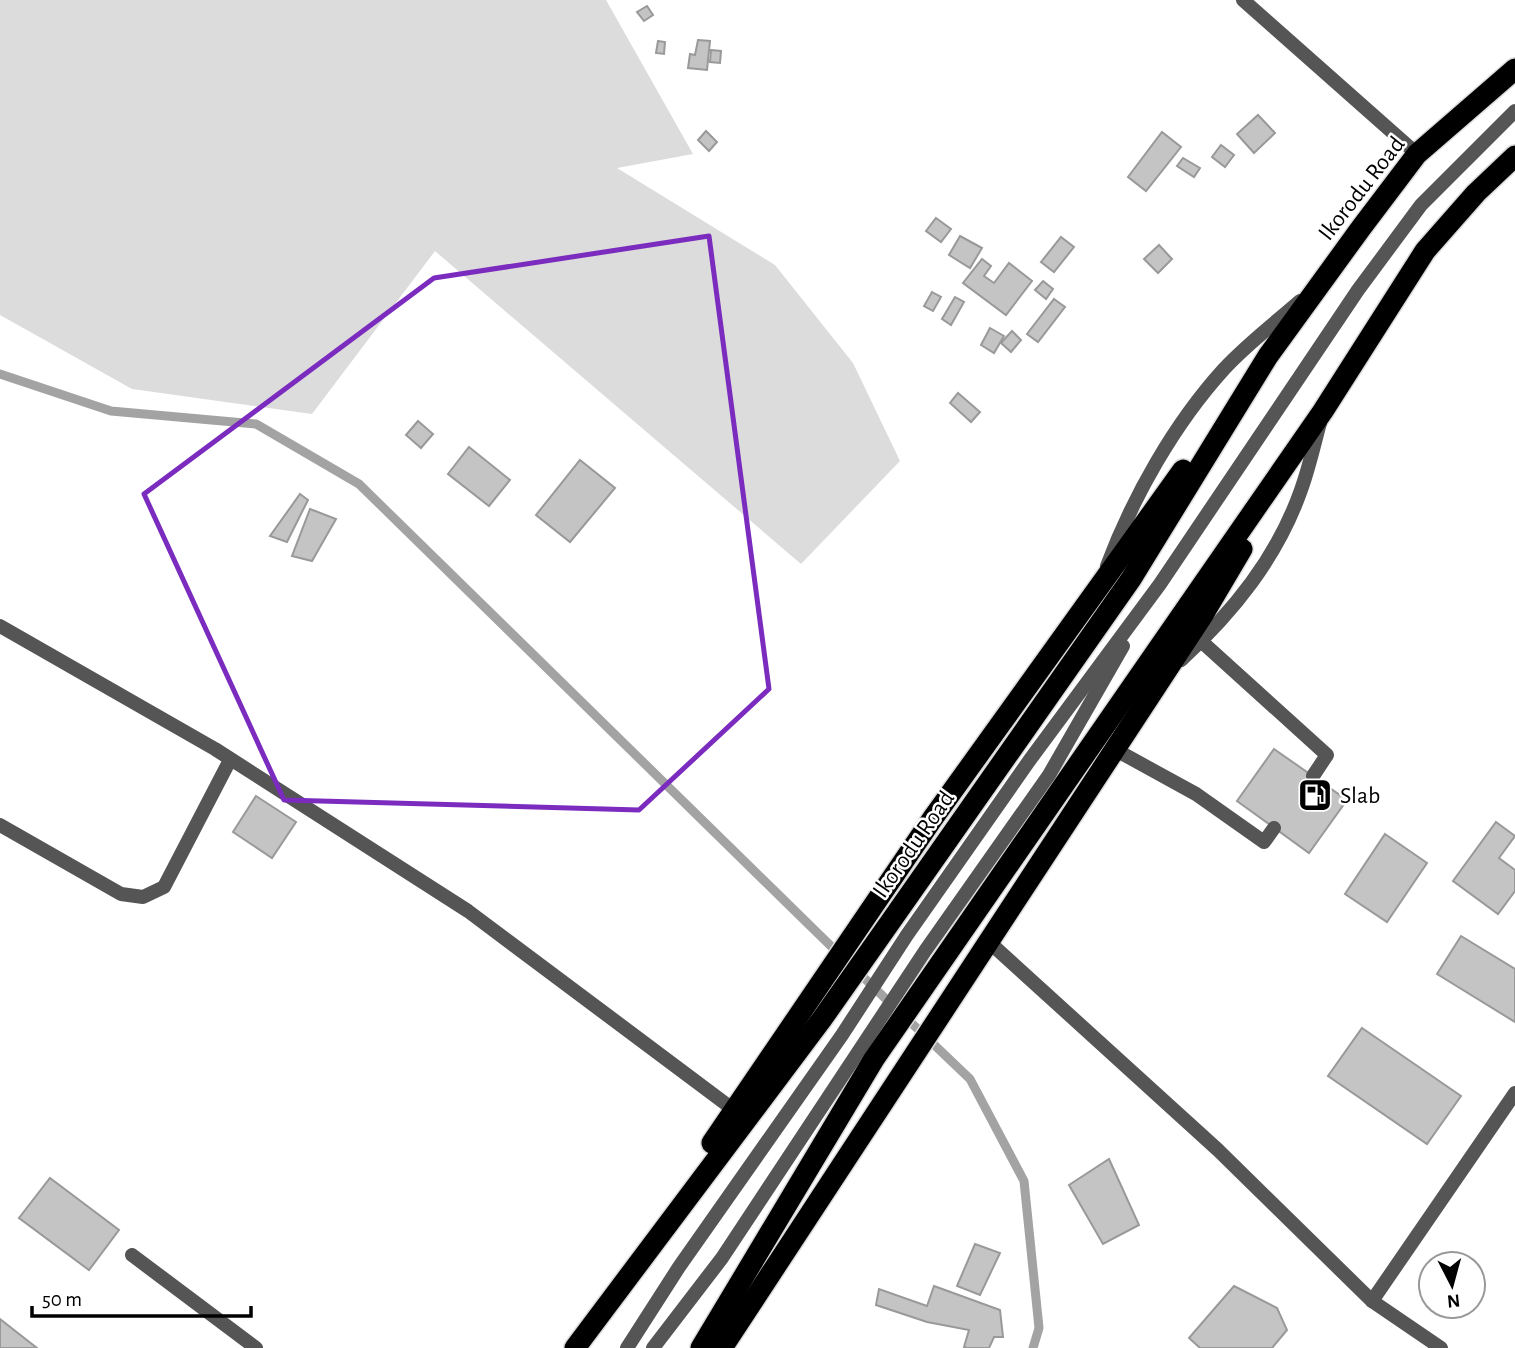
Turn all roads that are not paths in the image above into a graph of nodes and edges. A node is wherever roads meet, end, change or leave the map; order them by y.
1 (1243, 0) edge
2 (1515, 69) edge
3 (1515, 111) edge
4 (1417, 154) junction
5 (1515, 156) edge
6 (1322, 281) junction
7 (1268, 356) junction
8 (1323, 411) junction
9 (1160, 584) junction
10 (1099, 585) junction
11 (0, 626) edge
12 (1201, 641) junction
13 (1162, 677) junction
14 (1114, 749) junction
15 (230, 760) junction
16 (1313, 776) dead end
17 (0, 825) edge
18 (1274, 828) dead end
19 (899, 928) junction
20 (988, 941) junction
21 (932, 957) junction
22 (868, 1054) junction
23 (1515, 1093) edge
24 (734, 1110) junction
25 (132, 1255) dead end
26 (1372, 1301) junction
27 (576, 1347) edge
28 (256, 1348) edge
29 (627, 1348) edge
30 (653, 1348) edge
31 (701, 1348) edge
32 (722, 1348) edge
33 (1441, 1348) edge

1 - 4 street
2 - 4 highway, Ikorodu Road
3 - 9 street
4 - 6 highway, Ikorodu Road
5 - 8 highway
6 - 7 highway, Ikorodu Road
6 - 10 street
7 - 10 highway, Ikorodu Road
7 - 19 highway, Ikorodu Road
8 - 12 street
8 - 13 highway
8 - 21 highway
9 - 19 street
9 - 21 street
10 - 24 highway, Ikorodu Road
11 - 15 street
12 - 13 street
12 - 16 street
13 - 14 highway
14 - 18 street
14 - 20 highway
15 - 17 street
15 - 24 street
19 - 27 highway, Ikorodu Road
19 - 29 street
20 - 26 street
20 - 32 highway
21 - 22 highway
22 - 30 street
22 - 31 highway
23 - 26 street
24 - 27 highway, Ikorodu Road
25 - 28 street
26 - 33 street

